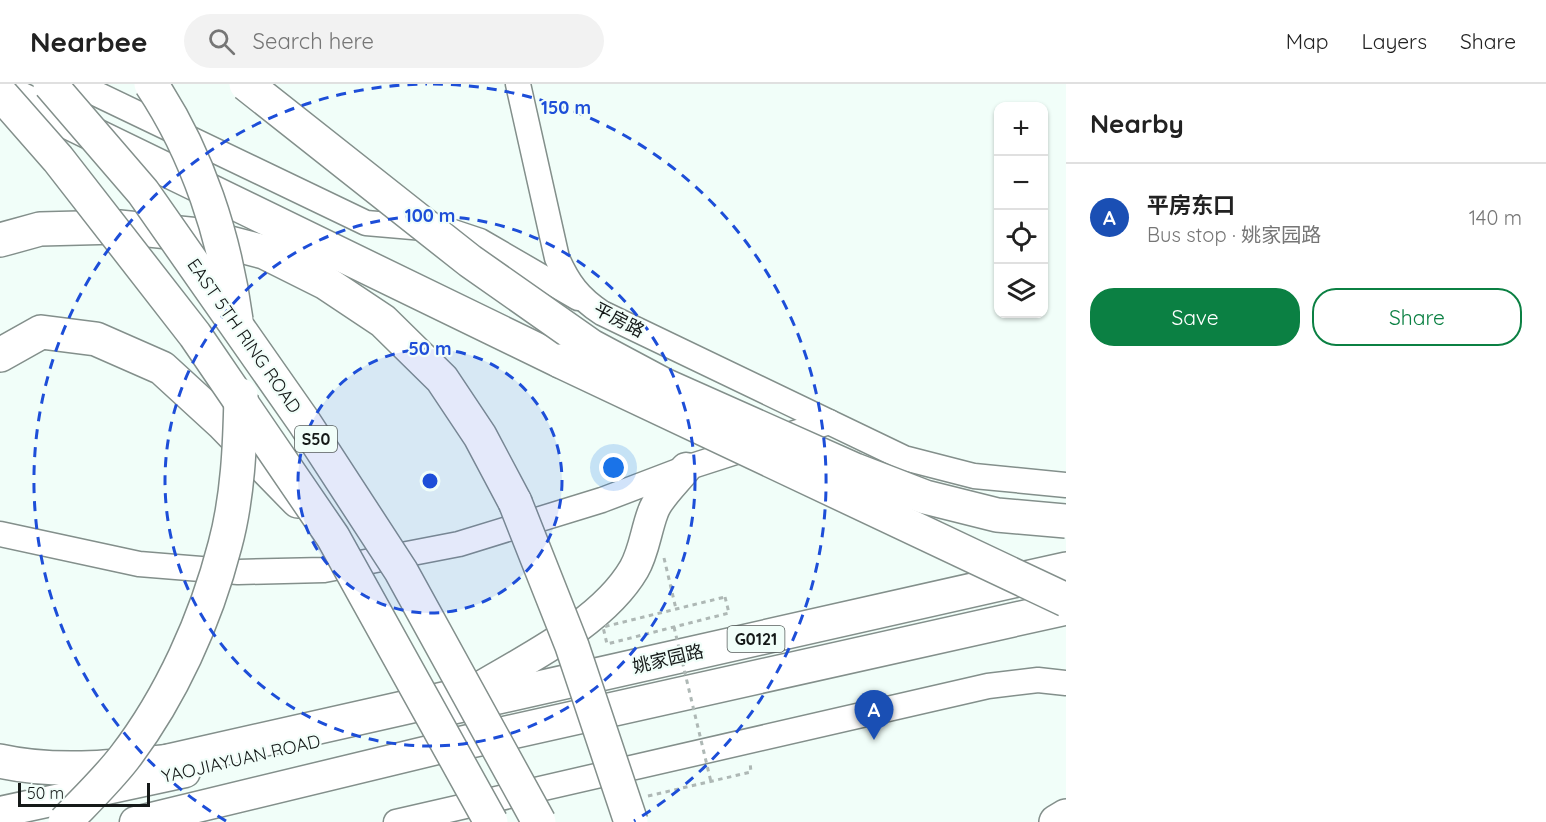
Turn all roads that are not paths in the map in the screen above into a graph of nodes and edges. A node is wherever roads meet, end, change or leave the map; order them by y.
1 (50, 84) edge
2 (76, 84) edge
3 (151, 84) edge
4 (246, 84) edge
5 (518, 84) edge
6 (0, 91) edge
7 (0, 240) edge
8 (583, 301) junction
9 (0, 355) edge
10 (724, 371) junction
11 (829, 422) junction
12 (725, 455) junction
13 (686, 468) junction
14 (1066, 485) edge
15 (1066, 521) edge
16 (0, 534) edge
17 (333, 537) junction
18 (1066, 569) edge
19 (1066, 600) edge
20 (1066, 608) edge
21 (1066, 684) edge
22 (458, 701) junction
23 (462, 743) joint
24 (273, 752) junction
25 (0, 761) edge
26 (168, 761) junction
27 (636, 810) edge
28 (0, 812) edge
29 (1066, 816) edge
30 (65, 822) edge
31 (135, 822) edge
32 (396, 822) edge
33 (491, 822) edge
34 (539, 822) edge
35 (1056, 822) edge

1 - 34 highway, EAST 5TH RING ROAD / S50, bridge
2 - 8 street
3 - 30 highway, bridge
4 - 15 highway, bridge
5 - 8 street, 平房路
6 - 17 highway, S50, bridge
6 - 19 highway, bridge
7 - 27 highway, bridge
8 - 10 street, 平房路
9 - 17 highway, bridge
10 - 11 street, 平房路
10 - 12 street
11 - 12 street
11 - 14 street, 平房路
12 - 13 street
13 - 16 street
13 - 22 main road, YAOJIAYUAN ROAD
17 - 33 highway, S50, bridge
18 - 22 highway, 姚家园路 / G0121
20 - 23 highway, 姚家园路 / G0121
21 - 32 street
22 - 24 main road, YAOJIAYUAN ROAD
22 - 26 highway, 姚家园路
23 - 31 main road, YAOJIAYUAN ROAD
24 - 26 highway
24 - 28 main road, YAOJIAYUAN ROAD
25 - 26 highway
29 - 35 highway

